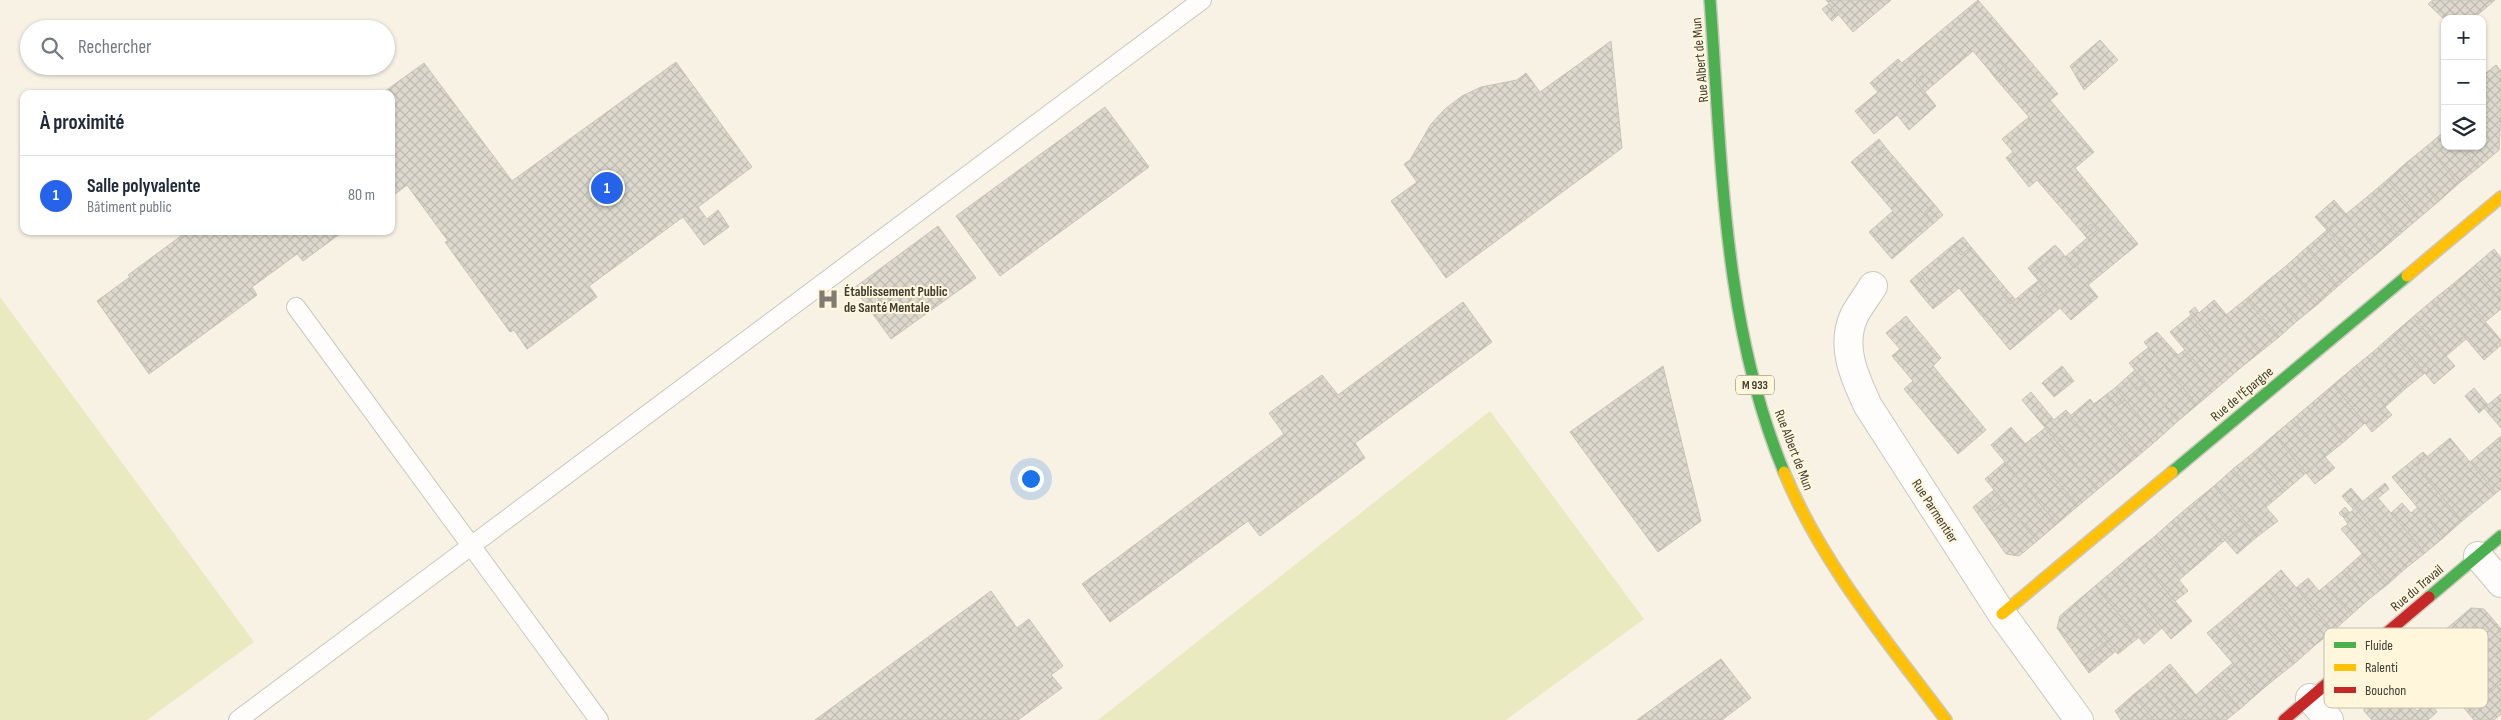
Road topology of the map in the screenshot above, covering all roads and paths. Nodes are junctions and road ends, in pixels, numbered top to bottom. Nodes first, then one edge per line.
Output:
1 (1202, 0) edge
2 (1710, 0) edge
3 (2501, 197) edge
4 (1873, 286) dead end
5 (296, 307) dead end
6 (2501, 536) edge
7 (472, 547) junction
8 (2478, 556) junction
9 (2501, 583) edge
10 (2002, 614) junction
11 (2393, 628) edge
12 (2324, 686) edge
13 (2310, 698) junction
14 (238, 720) edge
15 (598, 720) edge
16 (1946, 720) edge
17 (2079, 720) edge
18 (2284, 720) edge
19 (2329, 720) edge

1 - 7 lane
2 - 16 street, Rue Albert de Mun / M 933
3 - 10 street, Rue de l'Épargne
4 - 10 street, Rue Parmentier
5 - 7 lane
6 - 8 street, Rue du Travail
7 - 14 lane
7 - 15 lane
8 - 9 street
8 - 11 street, Rue du Travail
10 - 17 street, Rue Parmentier
12 - 13 street, Rue du Travail
13 - 18 street, Rue du Travail
13 - 19 street

